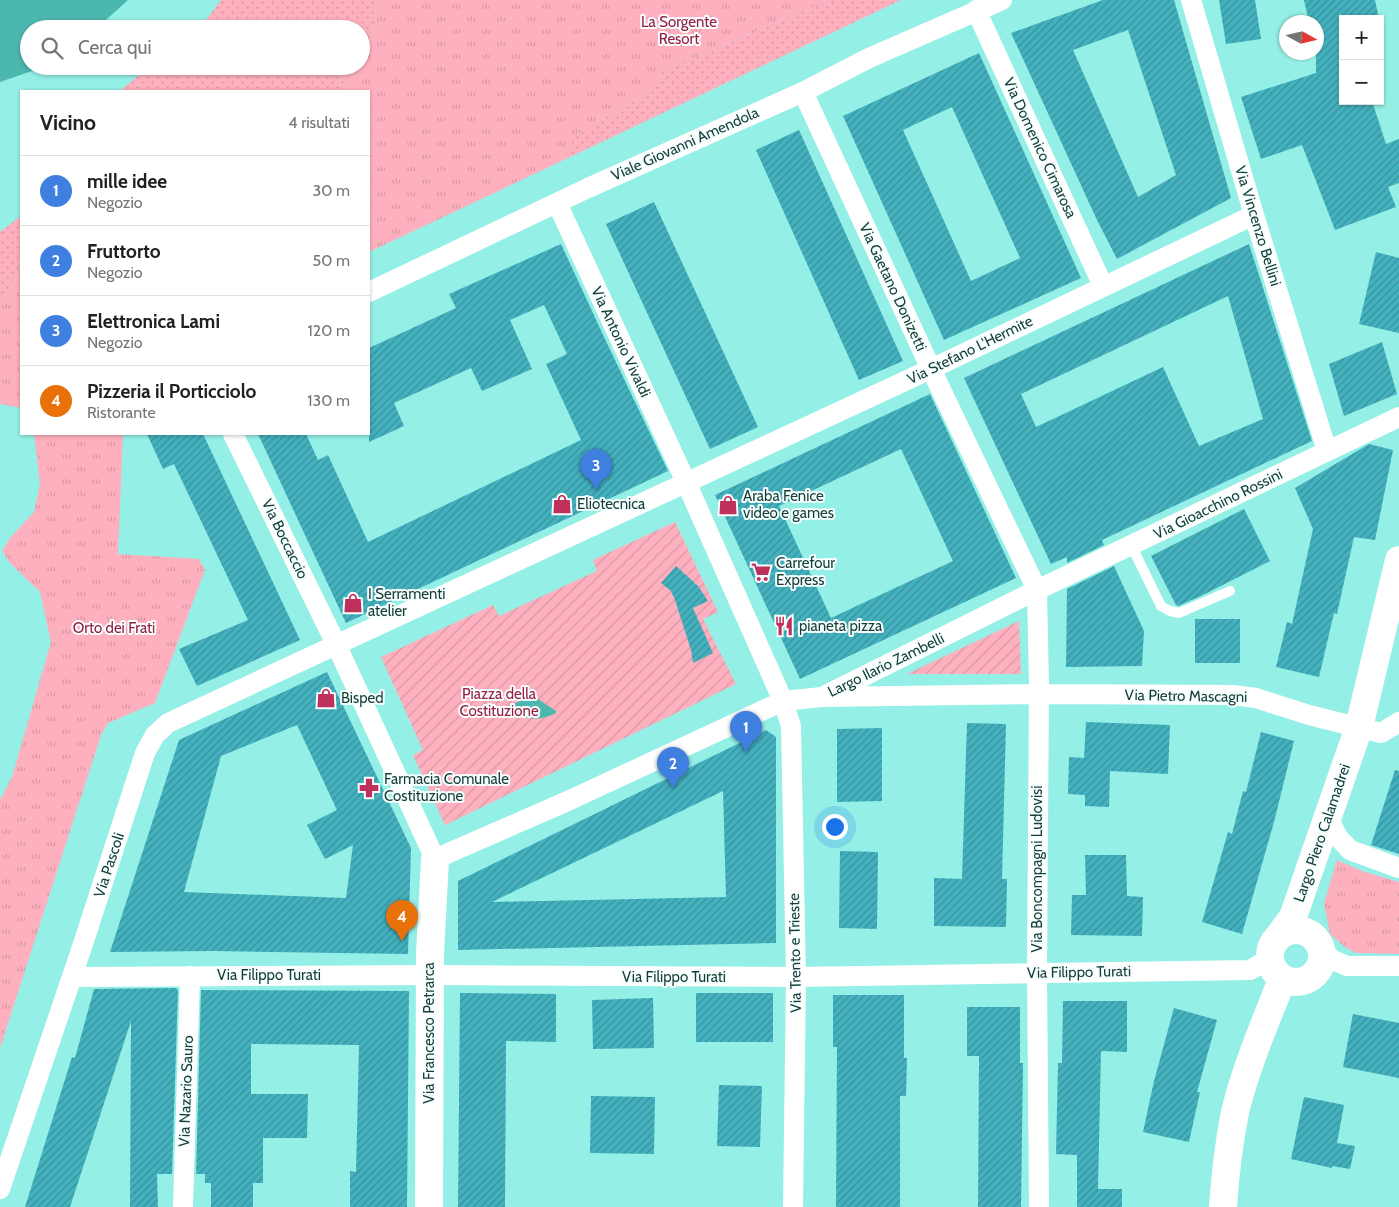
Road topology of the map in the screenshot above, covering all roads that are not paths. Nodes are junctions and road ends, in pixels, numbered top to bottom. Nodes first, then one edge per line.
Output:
1 (1002, 0) edge
2 (1191, 0) edge
3 (976, 10) junction
4 (802, 92) junction
5 (557, 203) junction
6 (1254, 215) junction
7 (1103, 286) junction
8 (370, 292) edge
9 (931, 369) junction
10 (1399, 416) edge
11 (233, 435) edge
12 (1327, 451) junction
13 (686, 482) junction
14 (1131, 546) junction
15 (1399, 560) edge
16 (1037, 590) junction
17 (1230, 591) dead end
18 (336, 644) junction
19 (1038, 694) junction
20 (822, 697) junction
21 (783, 701) junction
22 (1399, 722) edge
23 (1358, 727) junction
24 (1328, 818) junction
25 (1315, 855) junction
26 (435, 859) junction
27 (1399, 868) edge
28 (1274, 944) junction
29 (1320, 946) junction
30 (1399, 966) edge
31 (1037, 972) junction
32 (430, 975) junction
33 (190, 976) junction
34 (72, 977) junction
35 (796, 978) junction
36 (1282, 980) junction
37 (0, 1189) edge
38 (183, 1207) edge
39 (429, 1207) edge
40 (793, 1207) edge
41 (1039, 1207) edge
42 (1223, 1207) edge

1 - 3 street, Viale Giovanni Amendola
2 - 6 street, Via Vincenzo Bellini
3 - 4 street, Viale Giovanni Amendola
3 - 7 street, Via Domenico Cimarosa
4 - 5 street, Viale Giovanni Amendola
4 - 9 street, Via Gaetano Donizetti
5 - 8 street, Viale Giovanni Amendola
5 - 13 street, Via Antonio Vivaldi
6 - 7 street, Via Stefano L'Hermite
6 - 12 street, Via Vincenzo Bellini
7 - 9 street, Via Stefano L'Hermite
9 - 13 street, Via Stefano L'Hermite
9 - 16 street, Via Gaetano Donizetti
10 - 12 street, Via Gioacchino Rossini
11 - 18 street, Via Boccaccio
12 - 14 street, Via Gioacchino Rossini
13 - 18 street
13 - 21 street
14 - 16 street, Via Gioacchino Rossini
14 - 17 lane
15 - 23 street, Largo Piero Calamadrei
16 - 19 street, Via Boncompagni Ludovisi
16 - 20 street, Largo Ilario Zambelli
18 - 26 street
18 - 34 street, Via Pascoli
19 - 20 street, Largo Ilario Zambelli
19 - 23 street, Via Pietro Mascagni
19 - 31 street, Via Boncompagni Ludovisi
20 - 21 street
21 - 26 street
21 - 35 street, Via Trento e Trieste
22 - 23 street, Via Pietro Mascagni
23 - 24 street, Largo Piero Calamadrei
24 - 25 street, Largo Piero Calamadrei
24 - 27 street
25 - 28 street, Largo Piero Calamadrei
25 - 29 street
26 - 32 street, Via Francesco Petrarca
28 - 29 street
28 - 31 street, Via Filippo Turati
28 - 36 street
29 - 30 street
29 - 36 street
31 - 35 street, Via Filippo Turati
31 - 41 street, Via Boncompagni Ludovisi
32 - 33 street, Via Filippo Turati
32 - 35 street, Via Filippo Turati
32 - 39 street, Via Francesco Petrarca
33 - 34 street, Via Filippo Turati
33 - 38 street, Via Nazario Sauro
34 - 37 street, Via Pascoli
35 - 40 street, Via Trento e Trieste
36 - 42 street

